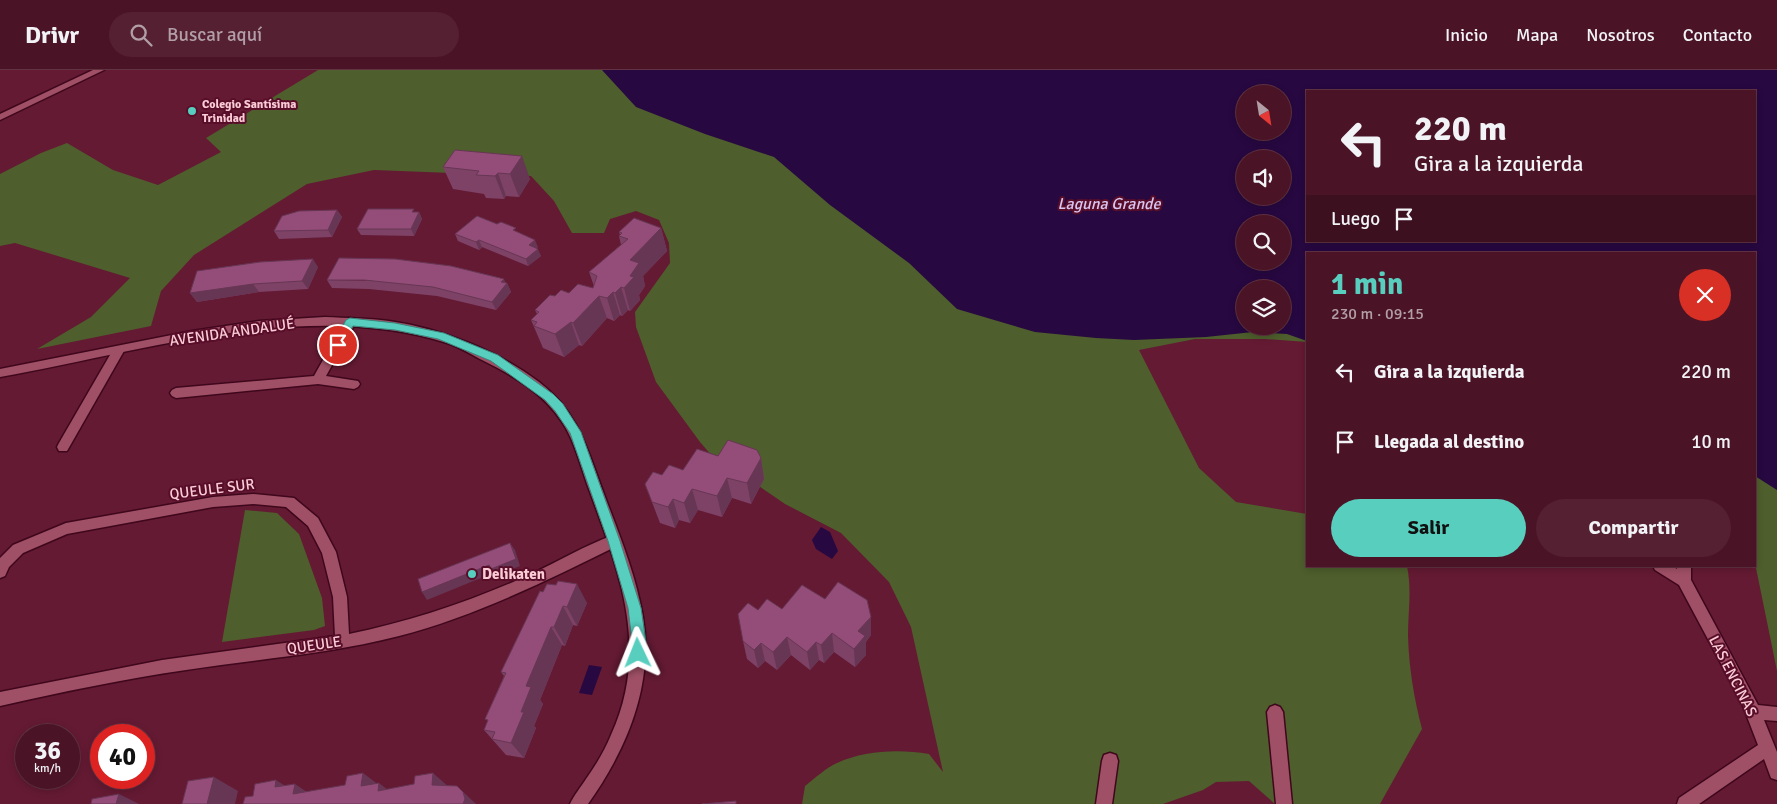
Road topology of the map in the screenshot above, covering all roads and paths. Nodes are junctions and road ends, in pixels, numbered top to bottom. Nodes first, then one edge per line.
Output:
1 (100, 70) edge
2 (0, 118) edge
3 (350, 322) junction
4 (118, 351) junction
5 (0, 373) edge
6 (318, 380) junction
7 (354, 384) dead end
8 (176, 393) dead end
9 (63, 447) dead end
10 (614, 541) junction
11 (1662, 567) edge
12 (1684, 567) edge
13 (0, 572) edge
14 (1684, 582) junction
15 (342, 641) junction
16 (0, 699) edge
17 (1275, 712) dead end
18 (1753, 712) junction
19 (1777, 714) edge
20 (1767, 748) junction
21 (1110, 761) dead end
22 (1777, 772) edge
23 (578, 804) edge
24 (1104, 804) edge
25 (1284, 804) edge
26 (1685, 804) edge

1 - 2 street
3 - 4 street, AVENIDA ANDALUÉ
3 - 6 street
3 - 10 street, AVENIDA ANDALUÉ
4 - 5 street, AVENIDA ANDALUÉ
4 - 9 street
6 - 7 street
6 - 8 street
10 - 15 street, QUEULE
10 - 23 street, AVENIDA ANDALUÉ
11 - 14 street, LAS ENCINAS
12 - 14 street, LAS ENCINAS
13 - 15 street, QUEULE SUR
14 - 18 street, LAS ENCINAS
15 - 16 street, QUEULE
17 - 25 street
18 - 19 street
18 - 20 street, LAS ENCINAS
20 - 22 street, LAS ENCINAS
20 - 26 street
21 - 24 street

